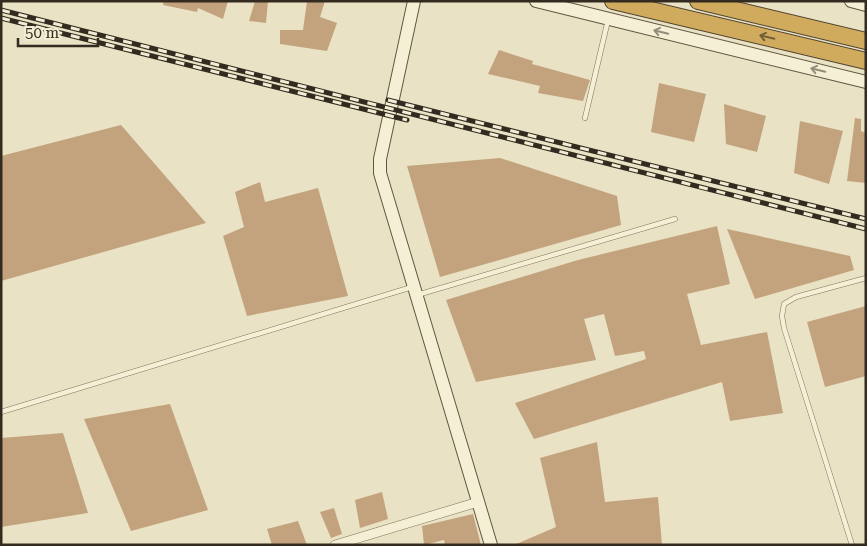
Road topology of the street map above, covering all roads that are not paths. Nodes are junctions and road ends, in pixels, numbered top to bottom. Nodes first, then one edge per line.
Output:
1 (414, 1) edge
2 (536, 1) edge
3 (613, 1) edge
4 (698, 1) edge
5 (851, 1) edge
6 (866, 4) edge
7 (608, 19) junction
8 (866, 41) edge
9 (866, 60) edge
10 (866, 82) edge
11 (585, 118) dead end
12 (675, 218) dead end
13 (866, 278) edge
14 (415, 291) junction
15 (1, 412) edge
16 (478, 502) junction
17 (336, 545) edge
18 (491, 545) edge
19 (852, 545) edge

1 - 14 street
2 - 7 street
9 -> 3 highway
4 - 8 highway
5 - 6 street
10 -> 7 street
7 - 11 lane
12 - 14 lane
13 - 19 lane
14 - 15 lane
14 - 16 street
16 - 17 street
16 - 18 street

